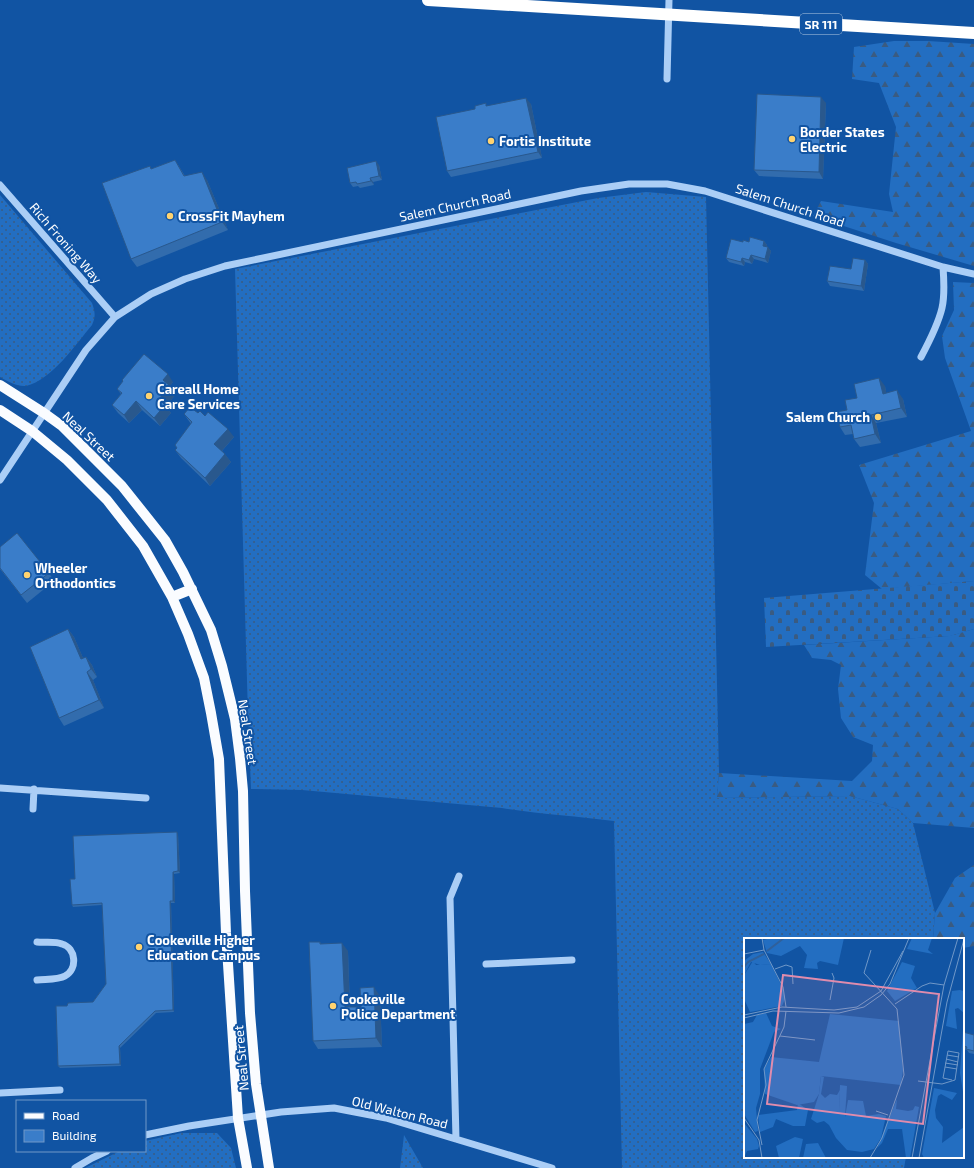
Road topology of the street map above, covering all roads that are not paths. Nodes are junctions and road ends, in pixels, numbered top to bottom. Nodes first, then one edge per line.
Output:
1 (428, 0) edge
2 (669, 0) edge
3 (668, 14) junction
4 (974, 33) edge
5 (667, 79) dead end
6 (0, 185) edge
7 (943, 267) junction
8 (974, 274) edge
9 (115, 317) junction
10 (921, 358) dead end
11 (0, 385) edge
12 (0, 410) edge
13 (44, 413) junction
14 (32, 431) junction
15 (0, 480) edge
16 (192, 589) junction
17 (172, 598) junction
18 (0, 788) edge
19 (34, 789) junction
20 (146, 798) dead end
21 (33, 809) dead end
22 (459, 876) dead end
23 (37, 942) dead end
24 (572, 960) dead end
25 (486, 964) dead end
26 (38, 980) dead end
27 (60, 1090) dead end
28 (0, 1093) edge
29 (260, 1115) junction
30 (238, 1118) junction
31 (146, 1135) edge
32 (456, 1139) junction
33 (105, 1152) edge
34 (75, 1168) edge
35 (247, 1168) edge
36 (270, 1168) edge
37 (552, 1168) edge

1 - 3 highway, SR 111
2 - 3 street
3 - 4 highway, SR 111
3 - 5 street
6 - 9 street, Rich Froning Way
7 - 8 street, Salem Church Road
7 - 9 street, Salem Church Road
7 - 10 street
9 - 13 street, Salem Church Road
11 - 13 main road, Neal Street
12 - 14 main road, Neal Street
13 - 14 street, Salem Church Road
13 - 16 main road, Neal Street
14 - 15 street, Salem Church Road
14 - 17 main road, Neal Street
16 - 17 main road
16 - 29 main road, Neal Street
17 - 30 main road, Neal Street
18 - 19 street
19 - 20 street
19 - 21 street
22 - 32 street
23 - 26 street
24 - 25 street
27 - 28 street
29 - 30 street, Old Walton Road
29 - 32 street, Old Walton Road
29 - 36 main road, Neal Street
30 - 31 street, Old Walton Road
30 - 35 main road, Neal Street
32 - 37 street, Old Walton Road
33 - 34 street

